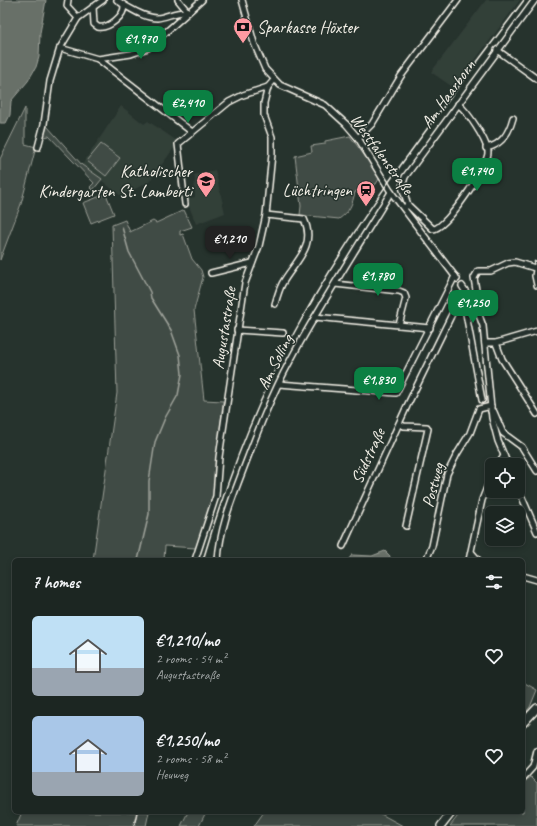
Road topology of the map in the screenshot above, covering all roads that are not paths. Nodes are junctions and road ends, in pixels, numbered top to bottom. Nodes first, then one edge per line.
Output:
1 (68, 0) edge
2 (103, 0) edge
3 (117, 0) edge
4 (178, 0) edge
5 (202, 0) edge
6 (242, 0) edge
7 (458, 0) edge
8 (534, 0) edge
9 (124, 5) junction
10 (93, 7) junction
11 (188, 12) junction
12 (78, 18) junction
13 (60, 48) junction
14 (497, 50) junction
15 (98, 58) junction
16 (537, 79) edge
17 (274, 80) junction
18 (268, 87) junction
19 (458, 104) junction
20 (513, 118) dead end
21 (192, 132) junction
22 (358, 138) junction
23 (38, 147) dead end
24 (486, 148) junction
25 (391, 192) junction
26 (185, 204) dead end
27 (406, 207) junction
28 (266, 215) junction
29 (252, 263) junction
30 (536, 266) edge
31 (211, 273) dead end
32 (335, 284) junction
33 (537, 285) edge
34 (462, 286) dead end
35 (471, 299) junction
36 (464, 303) junction
37 (275, 304) dead end
38 (315, 317) junction
39 (399, 325) junction
40 (430, 328) junction
41 (237, 330) junction
42 (537, 331) edge
43 (283, 333) dead end
44 (485, 343) junction
45 (496, 343) junction
46 (279, 384) junction
47 (482, 400) dead end
48 (491, 409) junction
49 (537, 414) edge
50 (399, 424) junction
51 (504, 456) edge
52 (537, 471) edge
53 (485, 492) edge
54 (522, 498) edge
55 (406, 526) dead end
56 (537, 532) edge
57 (343, 546) dead end
58 (471, 552) junction
59 (196, 558) edge
60 (218, 558) edge
61 (427, 558) edge
62 (470, 558) edge
63 (476, 558) edge
64 (525, 577) edge
65 (537, 580) edge
66 (537, 708) edge
67 (525, 721) edge
68 (537, 751) edge
69 (525, 777) edge
70 (450, 814) edge
71 (441, 826) edge

1 - 12 street
2 - 10 street
3 - 9 street
4 - 11 street
5 - 11 street
6 - 17 street, Westfalenstraße
7 - 22 street
8 - 14 street, Am Haarborn
9 - 10 street
9 - 11 street
10 - 12 street
11 - 15 street
12 - 13 street
13 - 15 street
13 - 23 street
14 - 16 street
14 - 19 street, Am Haarborn
15 - 21 street
17 - 18 street
17 - 22 street, Westfalenstraße
18 - 21 street
18 - 28 street, Augustastraße
19 - 24 street
19 - 27 street, Am Haarborn
20 - 24 street
21 - 26 street
22 - 25 street, Westfalenstraße
24 - 27 street
25 - 27 street, Westfalenstraße
25 - 32 street, Am Solling
27 - 40 street, Westfalenstraße
28 - 29 street, Augustastraße
28 - 37 street
29 - 31 street
29 - 41 street, Augustastraße
30 - 33 street
30 - 35 street
32 - 38 street, Am Solling
32 - 39 street
34 - 35 street
35 - 36 street, Südstraße
35 - 44 street
36 - 47 street
36 - 50 street, Südstraße
38 - 39 street
38 - 46 street, Am Solling
39 - 40 street
40 - 46 street
41 - 43 street
41 - 59 street, Augustastraße
42 - 45 street
44 - 45 street
44 - 48 street
45 - 49 street
46 - 60 street, Am Solling
48 - 51 street
48 - 52 street
48 - 61 street, Postweg
50 - 55 street
50 - 57 street, Südstraße
53 - 58 street
54 - 56 street
58 - 62 street
58 - 63 street
64 - 65 street
66 - 67 main road
68 - 69 street
70 - 71 main road

